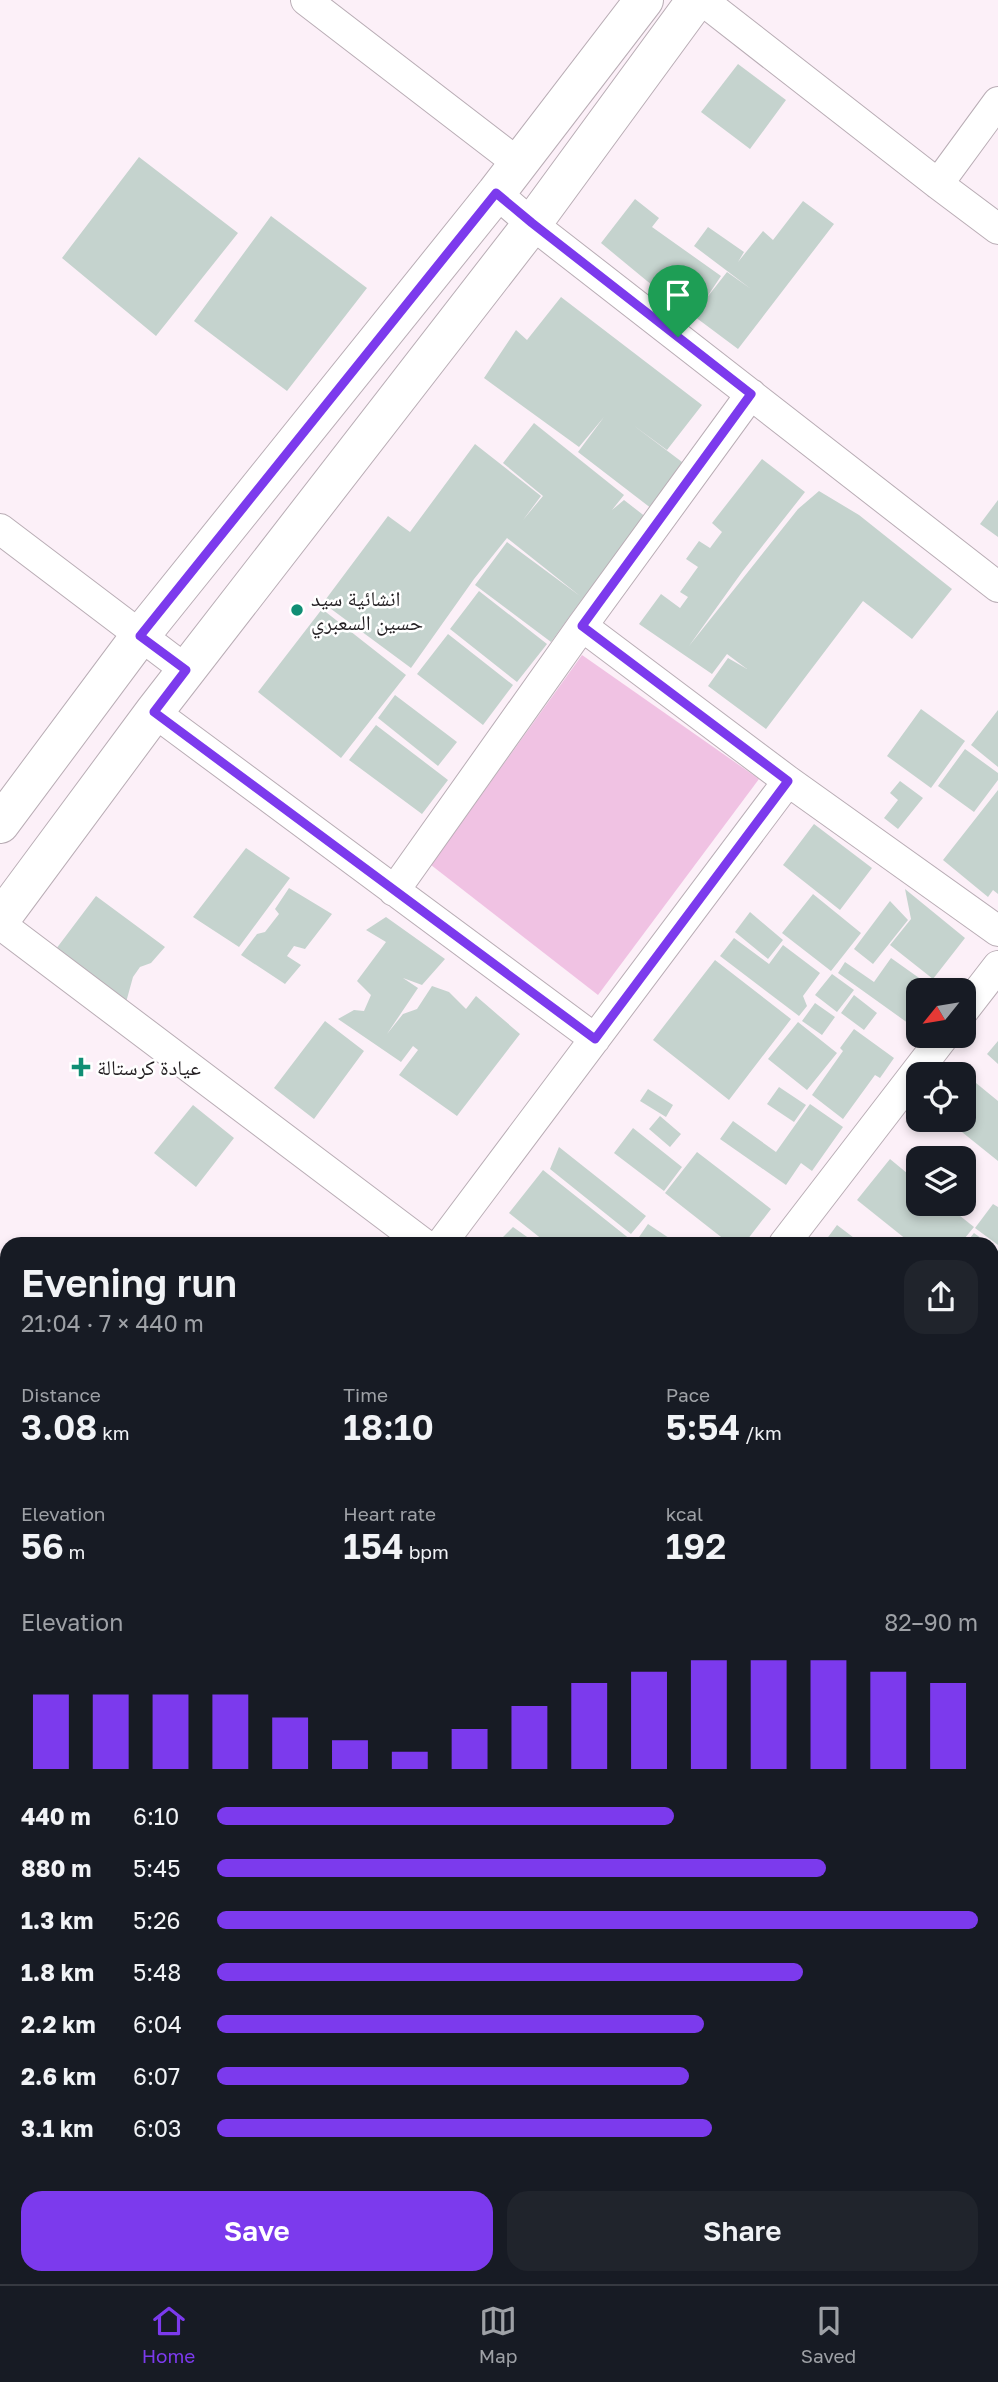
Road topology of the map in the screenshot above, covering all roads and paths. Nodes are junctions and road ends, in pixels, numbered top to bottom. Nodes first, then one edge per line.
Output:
1 (306, 0) edge
2 (645, 0) edge
3 (696, 0) edge
4 (702, 0) edge
5 (998, 102) edge
6 (507, 178) junction
7 (938, 184) junction
8 (532, 223) junction
9 (998, 229) edge
10 (751, 394) junction
11 (0, 528) edge
12 (998, 587) edge
13 (582, 626) junction
14 (140, 636) junction
15 (186, 670) junction
16 (154, 712) junction
17 (788, 781) junction
18 (0, 824) edge
19 (394, 891) junction
20 (0, 922) edge
21 (998, 931) edge
22 (998, 965) edge
23 (976, 994) edge
24 (595, 1039) junction
25 (935, 1048) edge
26 (415, 1237) edge
27 (446, 1237) edge
28 (789, 1237) edge

1 - 6 street
2 - 6 street
3 - 8 street
4 - 7 street
5 - 7 street
6 - 8 street
6 - 14 street
7 - 9 street
8 - 10 street
8 - 15 street
10 - 12 street
10 - 13 street
11 - 14 street
13 - 17 street
13 - 19 street
14 - 15 street
14 - 18 street
15 - 16 street
16 - 19 street
16 - 20 street
17 - 21 street
17 - 24 street
19 - 24 street
20 - 26 street
22 - 23 street
24 - 27 street
25 - 28 street

